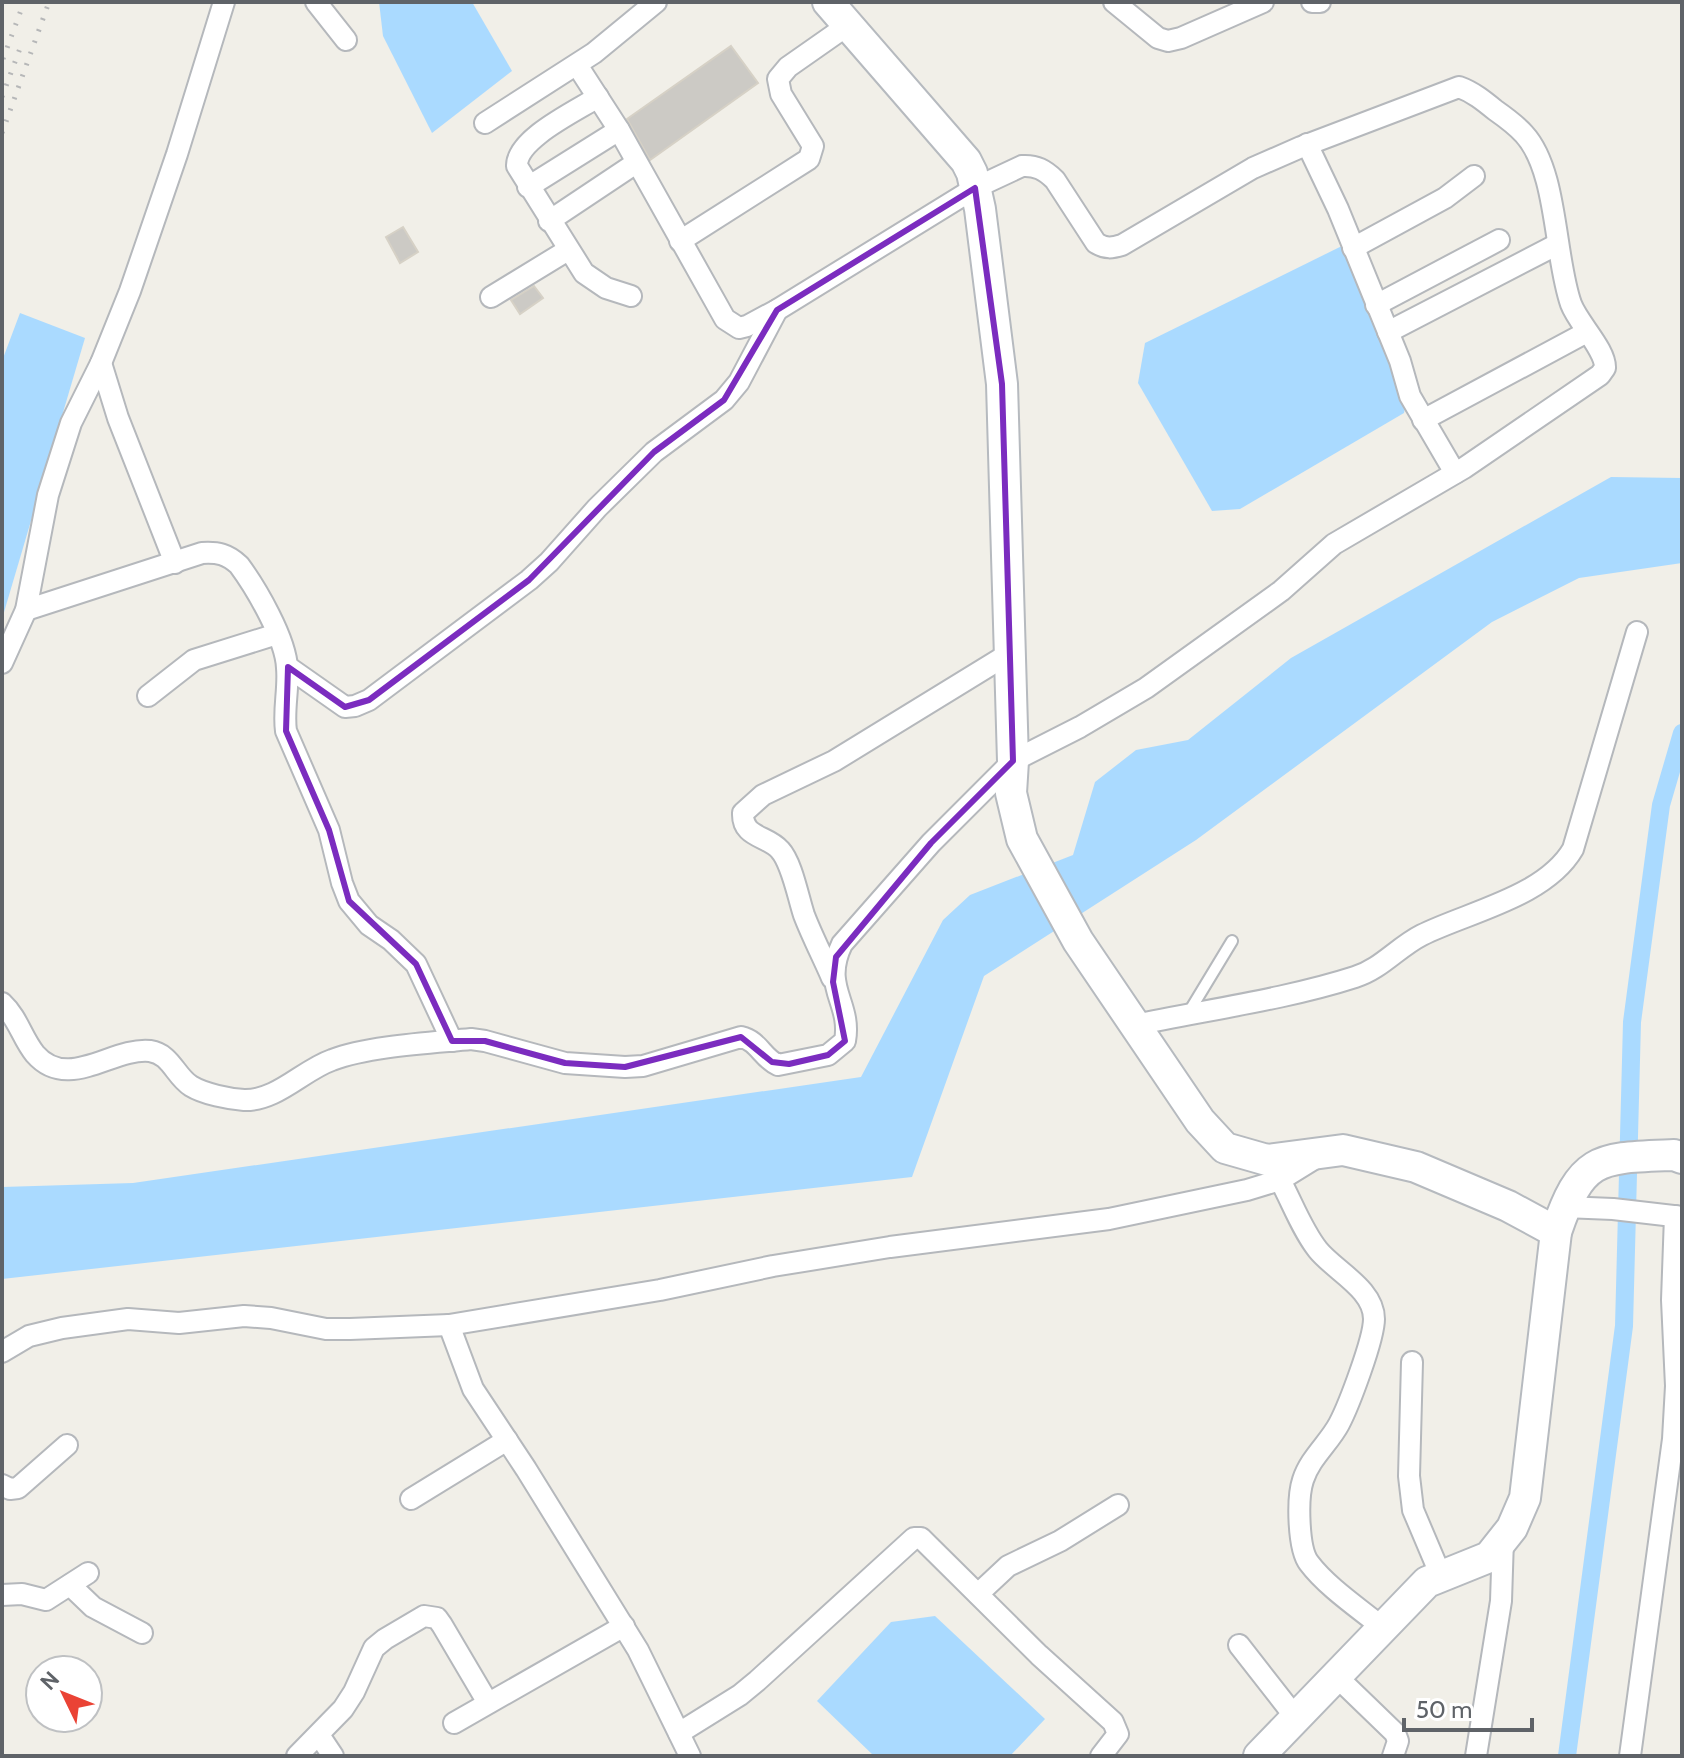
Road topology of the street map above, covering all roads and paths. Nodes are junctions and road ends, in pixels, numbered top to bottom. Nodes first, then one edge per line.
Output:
1 (224, 2) edge
2 (316, 2) edge
3 (656, 2) edge
4 (828, 2) edge
5 (1114, 2) edge
6 (1263, 2) edge
7 (1312, 2) edge
8 (1320, 2) edge
9 (848, 25) junction
10 (346, 40) dead end
11 (577, 65) junction
12 (598, 97) junction
13 (485, 123) dead end
14 (619, 130) junction
15 (1307, 144) junction
16 (636, 163) junction
17 (1474, 176) dead end
18 (528, 187) junction
19 (975, 188) junction
20 (549, 221) junction
21 (1499, 240) dead end
22 (680, 241) junction
23 (1558, 244) junction
24 (1353, 248) junction
25 (568, 250) junction
26 (631, 296) dead end
27 (491, 297) dead end
28 (1376, 305) junction
29 (777, 310) junction
30 (1388, 332) junction
31 (1587, 332) junction
32 (101, 363) junction
33 (1423, 420) junction
34 (1455, 473) junction
35 (175, 563) junction
36 (26, 610) junction
37 (1637, 632) dead end
38 (277, 634) junction
39 (1010, 653) junction
40 (2, 663) edge
41 (288, 667) junction
42 (148, 696) dead end
43 (1013, 761) junction
44 (1232, 941) dead end
45 (833, 982) junction
46 (2, 1003) edge
47 (1188, 1014) junction
48 (1135, 1025) junction
49 (452, 1041) junction
50 (1324, 1152) junction
51 (1678, 1157) edge
52 (1280, 1180) junction
53 (1678, 1217) edge
54 (1560, 1220) junction
55 (449, 1325) junction
56 (2, 1352) edge
57 (1412, 1362) dead end
58 (507, 1440) junction
59 (67, 1445) dead end
60 (2, 1485) edge
61 (411, 1499) dead end
62 (1118, 1505) dead end
63 (1503, 1539) junction
64 (88, 1573) dead end
65 (1441, 1576) junction
66 (70, 1585) junction
67 (978, 1594) junction
68 (2, 1595) edge
69 (624, 1626) junction
70 (1383, 1628) junction
71 (142, 1633) dead end
72 (1239, 1645) dead end
73 (1336, 1676) junction
74 (488, 1703) junction
75 (1296, 1718) junction
76 (454, 1723) dead end
77 (679, 1733) junction
78 (319, 1735) junction
79 (297, 1756) edge
80 (333, 1756) edge
81 (690, 1756) edge
82 (1101, 1756) edge
83 (1259, 1756) edge
84 (1393, 1756) edge
85 (1476, 1756) edge
86 (1630, 1756) edge

1 - 32 street
2 - 10 street
3 - 11 street
4 - 9 main road
5 - 6 street
7 - 8 street
9 - 19 main road
9 - 22 street
11 - 12 street
11 - 13 street
12 - 14 street
12 - 18 street
14 - 16 street
14 - 18 street
15 - 19 street
15 - 23 street
15 - 24 street
16 - 20 street
16 - 22 street
17 - 24 street
18 - 20 street
19 - 29 street
19 - 39 main road
20 - 25 street
21 - 28 street
22 - 29 street
23 - 30 street
23 - 31 street
24 - 28 street
25 - 26 street
25 - 27 street
28 - 30 street
29 - 41 street
30 - 33 street
31 - 33 street
31 - 34 street
32 - 35 street
32 - 36 street
33 - 34 street
34 - 43 street
35 - 36 street
35 - 38 street
36 - 40 street
37 - 47 street
38 - 41 street
38 - 42 street
39 - 43 main road
39 - 45 street
41 - 49 street
43 - 45 street
43 - 48 main road
44 - 47 lane
45 - 49 street
46 - 49 street
47 - 48 street
48 - 50 main road
50 - 52 street
50 - 54 main road
51 - 54 main road
52 - 55 street
52 - 70 street
53 - 54 street
53 - 86 street
54 - 63 main road
55 - 56 street
55 - 58 street
57 - 65 street
58 - 61 street
58 - 69 street
59 - 60 street
62 - 67 street
63 - 65 main road
63 - 85 street
64 - 66 street
65 - 70 main road
66 - 68 street
66 - 71 street
67 - 77 street
67 - 82 street
69 - 74 street
69 - 77 street
70 - 73 main road
72 - 75 street
73 - 75 main road
73 - 84 street
74 - 76 street
74 - 78 street
75 - 83 main road
77 - 81 street
78 - 79 street
78 - 80 street

